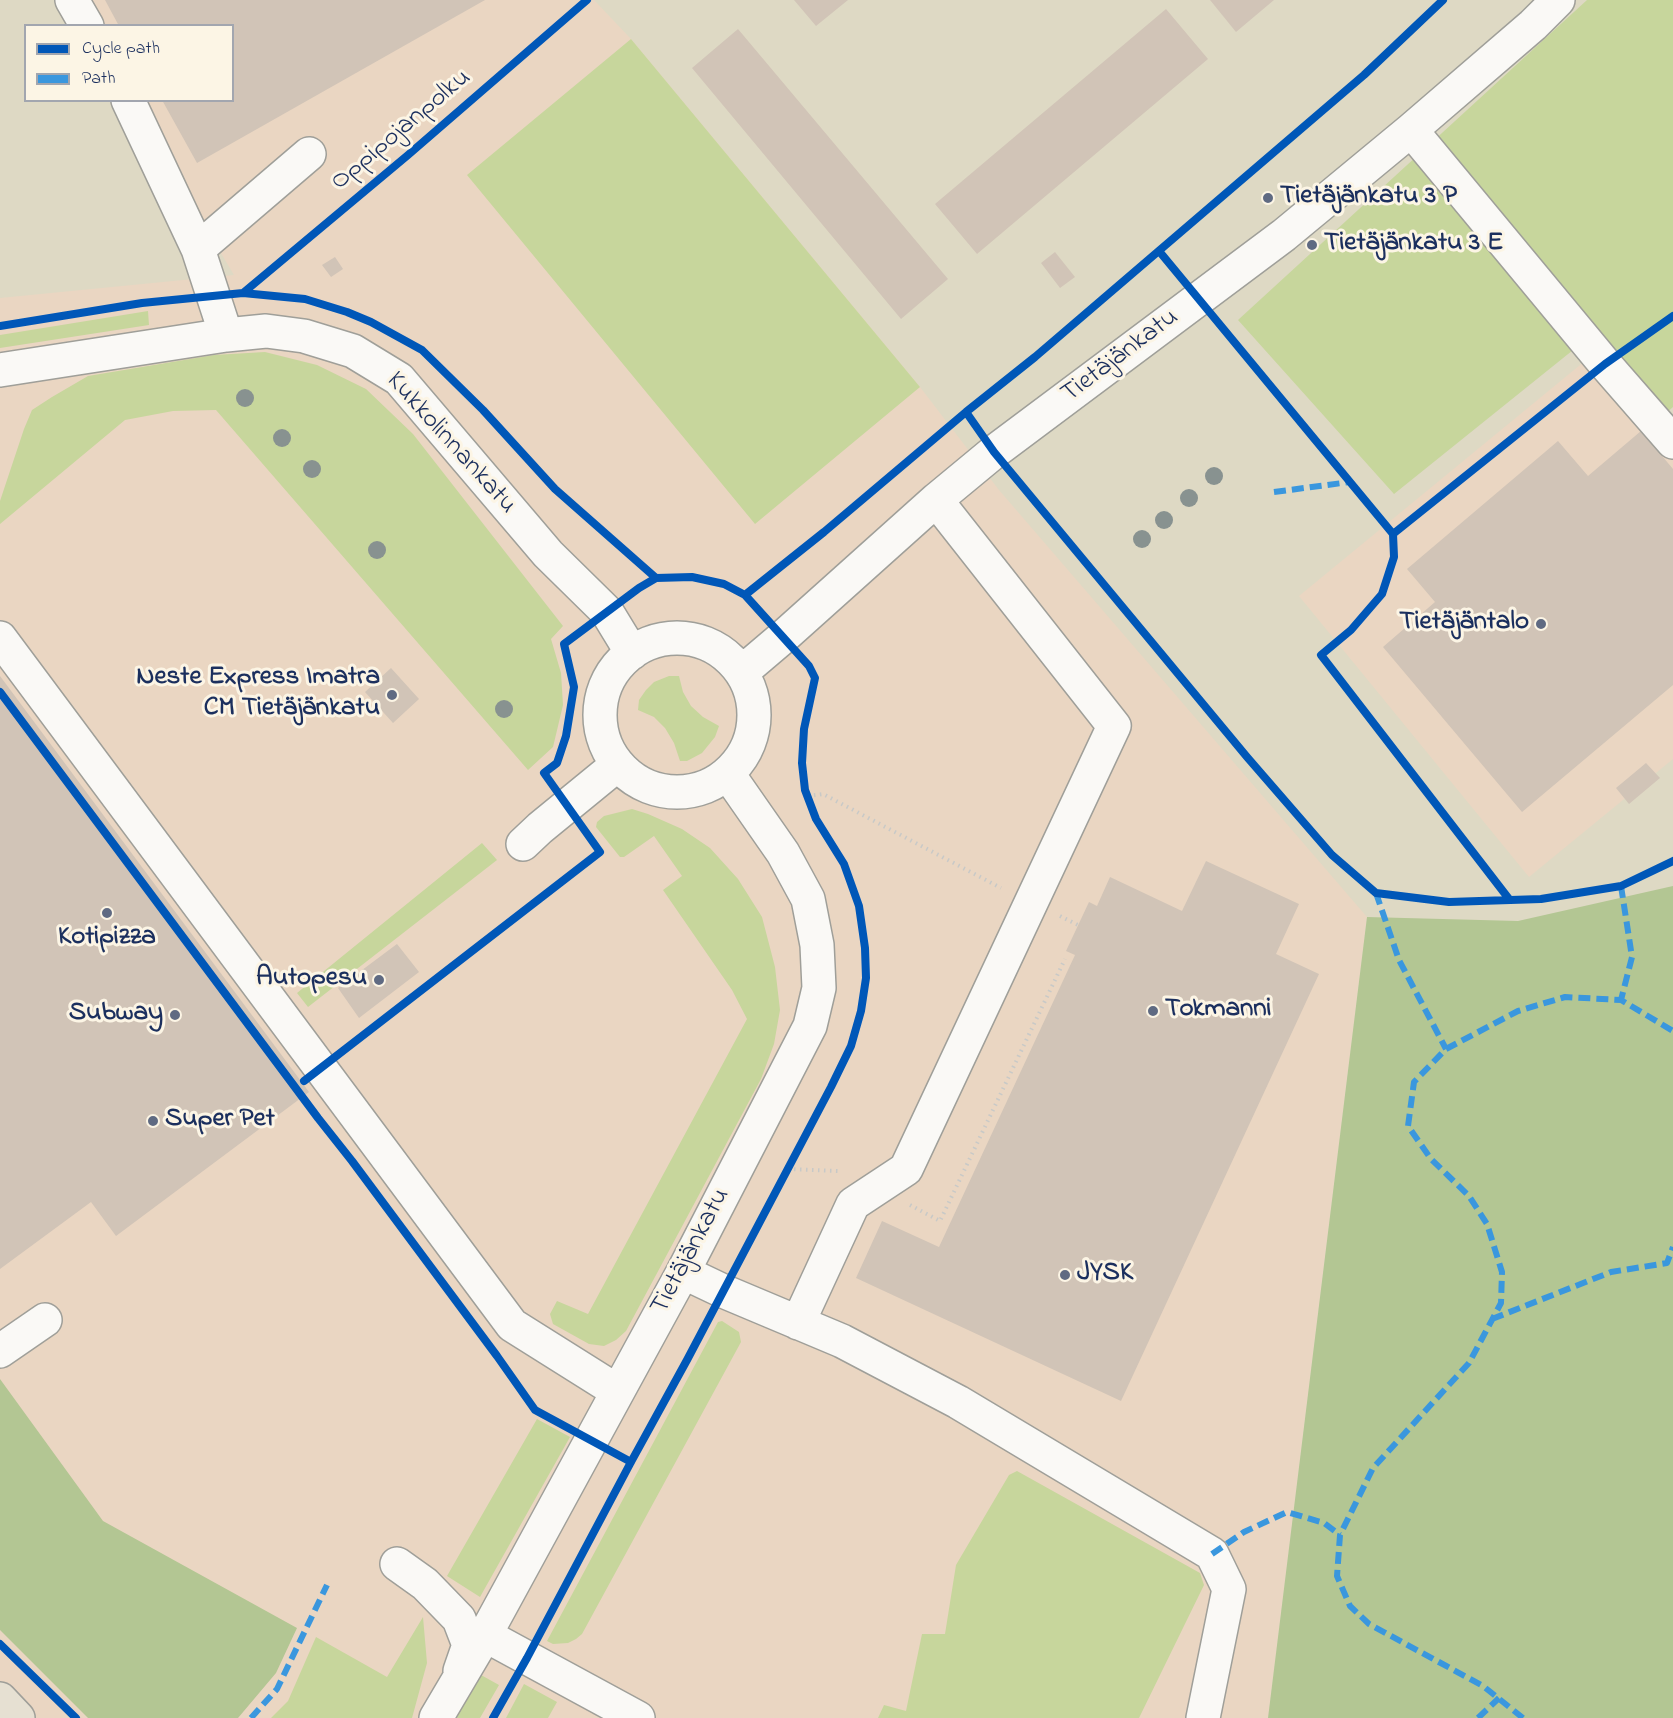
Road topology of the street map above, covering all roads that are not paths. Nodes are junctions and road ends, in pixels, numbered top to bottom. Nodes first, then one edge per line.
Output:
1 (72, 0) edge
2 (1558, 0) edge
3 (86, 24) edge
4 (130, 102) edge
5 (1411, 130) junction
6 (309, 154) dead end
7 (198, 249) junction
8 (225, 334) junction
9 (0, 370) edge
10 (1673, 442) edge
11 (936, 500) junction
12 (0, 638) edge
13 (632, 653) junction
14 (741, 672) junction
15 (617, 765) junction
16 (728, 774) junction
17 (523, 844) dead end
18 (683, 1272) junction
19 (45, 1320) dead end
20 (798, 1323) junction
21 (0, 1351) edge
22 (617, 1392) junction
23 (396, 1564) dead end
24 (485, 1635) junction
25 (455, 1688) junction
26 (0, 1699) edge
27 (18, 1718) edge
28 (436, 1718) edge
29 (638, 1718) edge
30 (1203, 1718) edge

1 - 3 street
2 - 5 street, Tietäjänkatu
4 - 7 street
5 - 10 street
5 - 11 street, Tietäjänkatu
6 - 7 street
7 - 8 street
8 - 9 street, Kukkolinnankatu
8 - 13 street, Kukkolinnankatu
11 - 14 street, Tietäjänkatu
11 - 20 street
12 - 22 street
13 - 14 street
13 - 15 street
14 - 16 street
15 - 16 street
15 - 17 street
16 - 18 street, Tietäjänkatu
18 - 20 street
18 - 22 street, Tietäjänkatu
19 - 21 street
20 - 30 street
22 - 24 street, Tietäjänkatu
23 - 25 street
24 - 25 street, Tietäjänkatu
24 - 29 street
25 - 28 street, Tietäjänkatu
26 - 27 main road

